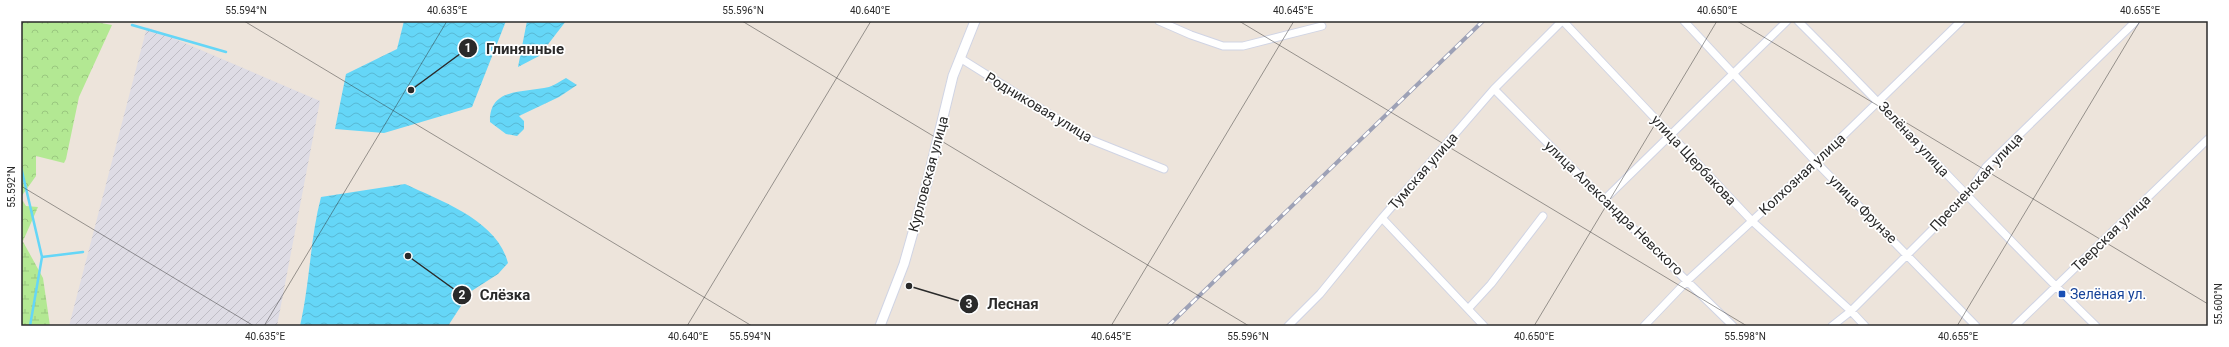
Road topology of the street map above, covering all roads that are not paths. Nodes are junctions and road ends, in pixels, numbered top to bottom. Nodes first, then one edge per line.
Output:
1 (975, 21) edge
2 (1159, 21) edge
3 (1562, 21) edge
4 (1684, 21) edge
5 (1787, 21) edge
6 (1798, 21) edge
7 (1961, 21) edge
8 (2136, 21) edge
9 (1322, 26) dead end
10 (960, 58) junction
11 (1732, 73) junction
12 (1494, 89) junction
13 (1879, 101) junction
14 (1670, 135) junction
15 (2208, 139) edge
16 (1816, 162) junction
17 (1164, 170) dead end
18 (1967, 196) junction
19 (1604, 200) junction
20 (1542, 216) dead end
21 (1382, 218) junction
22 (1752, 221) junction
23 (1908, 254) junction
24 (1688, 280) junction
25 (2056, 287) junction
26 (1468, 309) junction
27 (1851, 311) junction
28 (880, 326) edge
29 (1288, 326) edge
30 (1484, 326) edge
31 (1644, 326) edge
32 (1733, 326) edge
33 (1832, 326) edge
34 (1865, 326) edge
35 (1976, 326) edge
36 (2015, 326) edge
37 (2096, 326) edge

1 - 10 main road, Курловская улица
2 - 9 street
3 - 12 street, Тумская улица
3 - 14 street, улица Щербакова
4 - 11 street, улица Фрунзе
5 - 11 street
6 - 13 street, Зелёная улица
7 - 13 street, Колхозная улица
8 - 18 street, Пресненская улица
10 - 17 street, Родниковая улица
10 - 28 main road, Курловская улица
11 - 14 street
11 - 16 street, улица Фрунзе
12 - 19 street, улица Александра Невского
12 - 21 street, Тумская улица
13 - 16 street, Колхозная улица
13 - 18 street, Зелёная улица
14 - 19 street
14 - 22 street, улица Щербакова
15 - 25 street, Тверская улица
16 - 22 street, Колхозная улица
16 - 23 street, улица Фрунзе
18 - 23 street, Пресненская улица
18 - 25 street, Зелёная улица
19 - 24 street, улица Александра Невского
20 - 26 street
21 - 26 street
21 - 29 street, Тумская улица
22 - 24 street, Колхозная улица
22 - 27 street, улица Щербакова
23 - 27 street, Пресненская улица
23 - 35 street, улица Фрунзе
24 - 31 street, Колхозная улица
24 - 32 street, улица Александра Невского
25 - 36 street, Тверская улица
25 - 37 street, Зелёная улица
26 - 30 street
27 - 33 street, Пресненская улица
27 - 34 street, улица Щербакова

